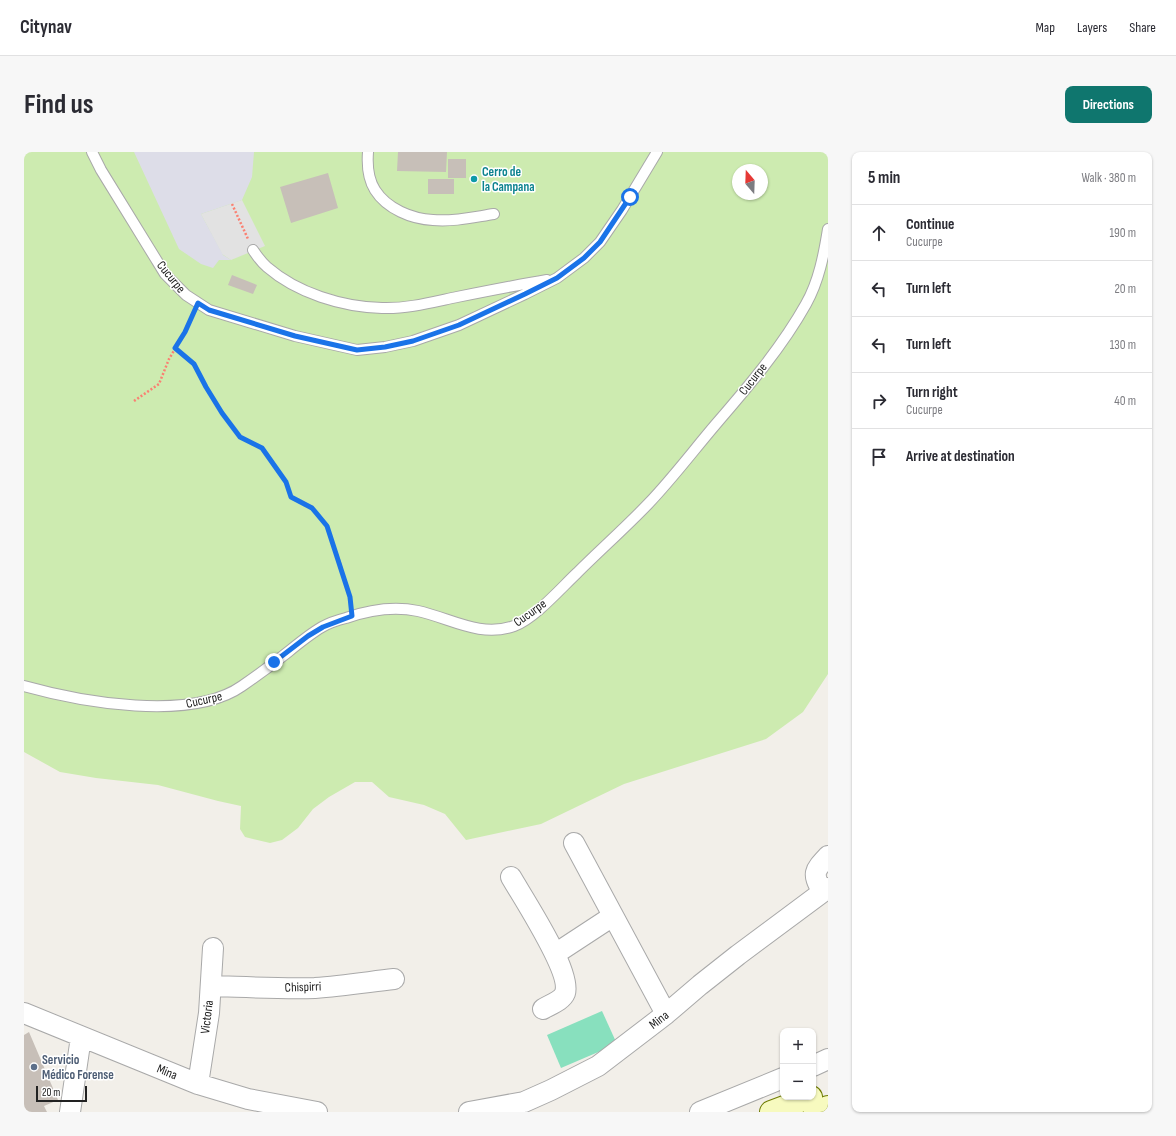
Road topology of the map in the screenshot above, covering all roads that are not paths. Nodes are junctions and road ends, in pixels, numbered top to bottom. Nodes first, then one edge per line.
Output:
1 (92, 152) edge
2 (368, 152) edge
3 (657, 152) edge
4 (494, 214) dead end
5 (828, 229) edge
6 (253, 250) road end
7 (557, 278) junction
8 (24, 686) edge
9 (574, 843) dead end
10 (828, 856) edge
11 (511, 877) dead end
12 (825, 890) edge
13 (613, 916) junction
14 (212, 948) dead end
15 (555, 954) junction
16 (394, 979) dead end
17 (211, 986) junction
18 (543, 1009) dead end
19 (24, 1013) edge
20 (666, 1014) junction
21 (81, 1037) junction
22 (828, 1060) edge
23 (816, 1065) edge
24 (780, 1079) edge
25 (198, 1084) junction
26 (828, 1091) edge
27 (816, 1096) edge
28 (804, 1100) edge
29 (247, 1105) edge
30 (526, 1107) edge
31 (828, 1107) edge
32 (70, 1112) edge
33 (317, 1112) edge
34 (469, 1112) edge
35 (700, 1112) edge
36 (771, 1112) edge
37 (815, 1112) edge

1 - 7 lane, Cucurpe
2 - 4 lane
3 - 7 lane, Cucurpe
5 - 8 lane, Cucurpe
6 - 7 lane
9 - 13 street
10 - 12 street
11 - 15 street
12 - 20 street, Mina
13 - 15 street
13 - 20 street
14 - 17 street, Victoria
15 - 18 street
16 - 17 street, Chispirri
17 - 25 street, Victoria
19 - 21 street, Mina
20 - 30 street, Mina
21 - 25 street, Mina
21 - 32 street
22 - 23 street
24 - 35 street
25 - 29 street, Mina
26 - 27 main road
28 - 36 main road
29 - 33 street, Mina
30 - 34 street, Mina
31 - 37 main road

